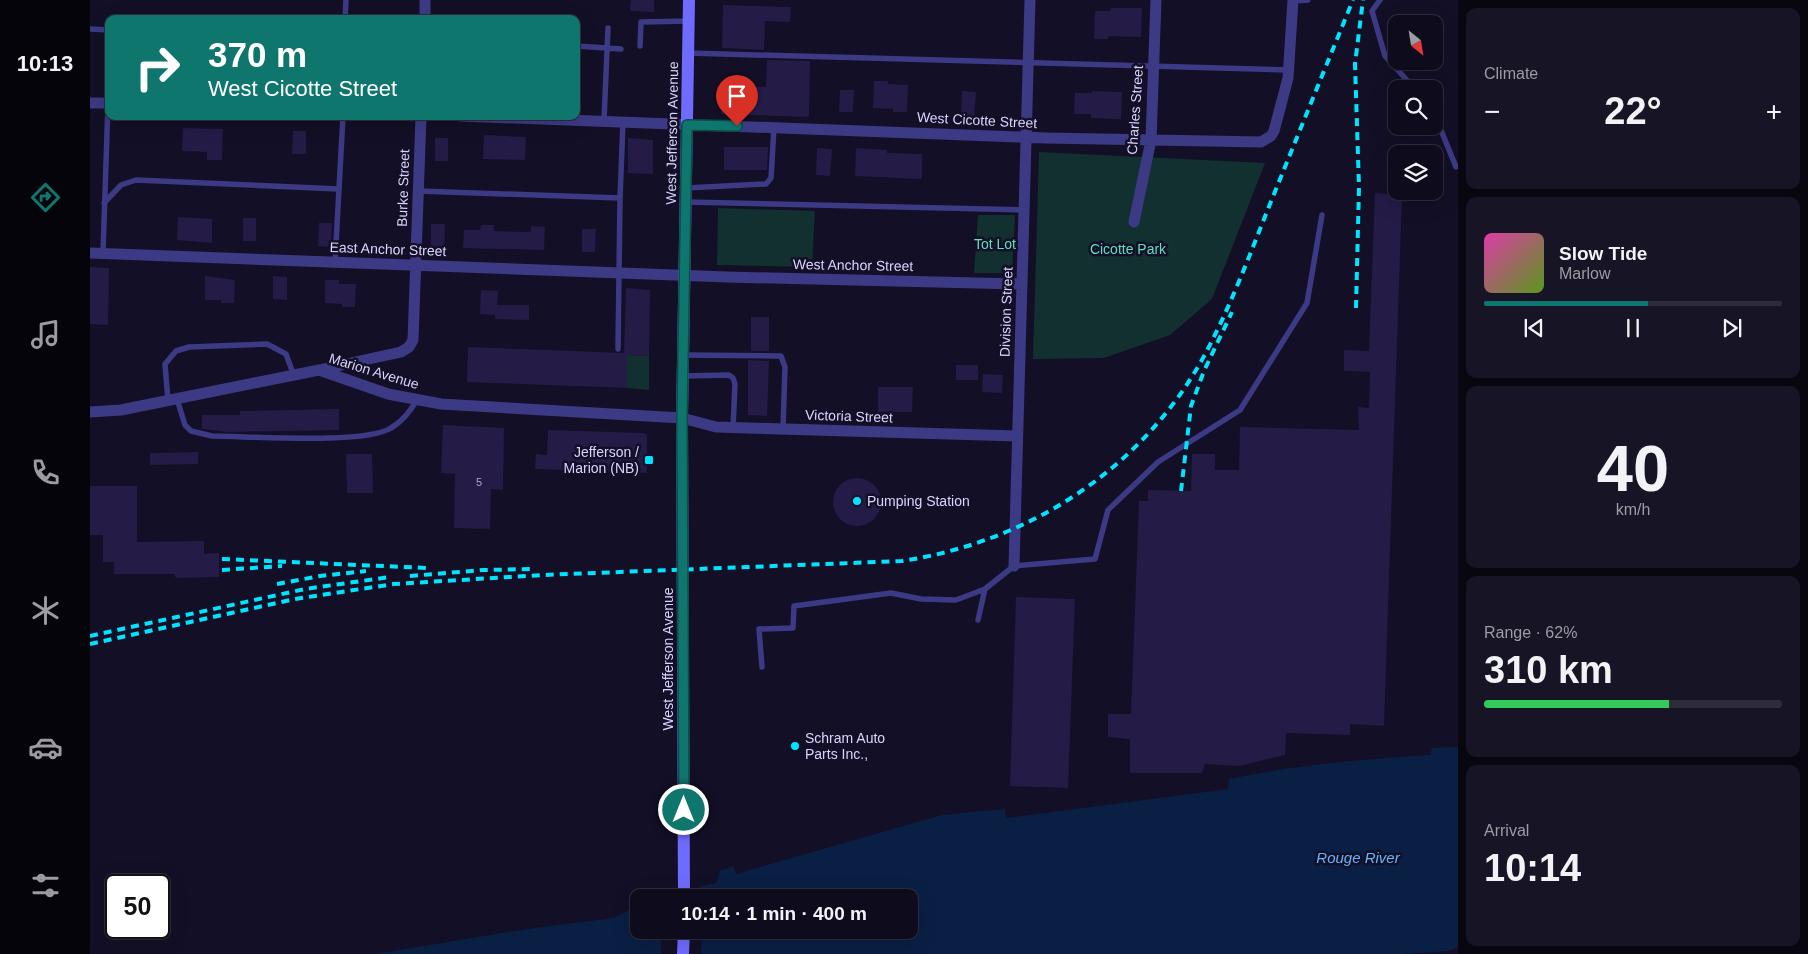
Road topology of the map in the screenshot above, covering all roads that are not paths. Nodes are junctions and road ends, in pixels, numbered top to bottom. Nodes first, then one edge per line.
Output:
1 (346, 0) edge
2 (425, 0) edge
3 (690, 0) edge
4 (1030, 0) edge
5 (1156, 0) edge
6 (1293, 0) edge
7 (1308, 0) edge
8 (1380, 0) edge
9 (345, 15) edge
10 (424, 15) edge
11 (689, 21) junction
12 (608, 28) dead end
13 (90, 29) edge
14 (105, 30) edge
15 (580, 46) edge
16 (640, 46) dead end
17 (606, 48) junction
18 (620, 49) dead end
19 (688, 52) junction
20 (1028, 62) junction
21 (1154, 66) junction
22 (1289, 70) junction
23 (1407, 80) edge
24 (90, 103) edge
25 (105, 103) edge
26 (107, 120) edge
27 (343, 120) edge
28 (421, 120) edge
29 (575, 120) edge
30 (604, 121) junction
31 (623, 122) junction
32 (687, 125) junction
33 (774, 128) junction
34 (1443, 135) edge
35 (1026, 136) junction
36 (1151, 140) junction
37 (1458, 166) edge
38 (339, 188) junction
39 (686, 188) junction
40 (418, 191) junction
41 (620, 198) junction
42 (104, 202) junction
43 (686, 202) junction
44 (1025, 210) junction
45 (1322, 215) dead end
46 (1134, 222) dead end
47 (90, 253) edge
48 (103, 253) junction
49 (335, 262) junction
50 (416, 264) junction
51 (619, 272) junction
52 (684, 275) junction
53 (1022, 284) junction
54 (618, 349) dead end
55 (683, 355) junction
56 (319, 370) junction
57 (294, 376) junction
58 (683, 376) junction
59 (172, 400) junction
60 (417, 400) junction
61 (90, 412) edge
62 (682, 418) junction
63 (733, 428) junction
64 (783, 429) junction
65 (1017, 436) junction
66 (1014, 566) junction
67 (985, 589) junction
68 (978, 620) dead end
69 (762, 667) dead end
70 (684, 889) edge
71 (684, 939) edge
72 (683, 954) edge

1 - 9 lane
2 - 10 street
3 - 11 main road, West Jefferson Avenue
4 - 20 street, Division Street
5 - 21 street, Charles Street
6 - 7 lane
6 - 22 street
8 - 23 lane
11 - 16 lane
11 - 19 main road, West Jefferson Avenue
12 - 17 lane
13 - 14 lane
15 - 17 lane
17 - 18 lane
17 - 30 lane
19 - 20 lane
19 - 32 main road, West Jefferson Avenue
20 - 21 lane
20 - 35 street, Division Street
21 - 22 lane
21 - 36 street, Charles Street
22 - 36 street, West Cicotte Street
24 - 25 street
26 - 42 lane
27 - 38 lane
28 - 40 street, Burke Street
29 - 30 street, West Cicotte Street
30 - 31 street, West Cicotte Street
31 - 32 street, West Cicotte Street
31 - 41 lane
32 - 33 street, West Cicotte Street
32 - 39 main road, West Jefferson Avenue
33 - 35 street, West Cicotte Street
33 - 39 lane
34 - 37 lane
35 - 36 street, West Cicotte Street
35 - 44 street, Division Street
36 - 46 street, Charles Street
38 - 42 lane
38 - 49 lane
39 - 43 main road, West Jefferson Avenue
40 - 41 lane
40 - 50 street, Burke Street
41 - 51 lane
42 - 48 lane
43 - 44 lane
43 - 52 main road, West Jefferson Avenue
44 - 53 street, Division Street
45 - 66 lane
47 - 48 street, East Anchor Street
48 - 49 street, East Anchor Street
49 - 50 street, East Anchor Street
50 - 51 street, East Anchor Street
50 - 56 street, Burke Street
51 - 52 street, East Anchor Street
51 - 54 lane
52 - 53 street, West Anchor Street
52 - 55 main road, West Jefferson Avenue
53 - 65 street, Division Street
55 - 58 main road, West Jefferson Avenue
55 - 64 lane
56 - 57 street, Marion Avenue
56 - 60 street, Marion Avenue
57 - 59 street, Marion Avenue
57 - 59 lane
58 - 62 main road, West Jefferson Avenue
58 - 63 lane
59 - 60 lane
59 - 61 street, Marion Avenue
60 - 62 street, Marion Avenue
62 - 63 street, Victoria Street
62 - 70 main road, West Jefferson Avenue
63 - 64 street, Victoria Street
64 - 65 street, Victoria Street
65 - 66 street, Division Street
66 - 67 lane
67 - 68 lane
67 - 69 lane
71 - 72 main road

